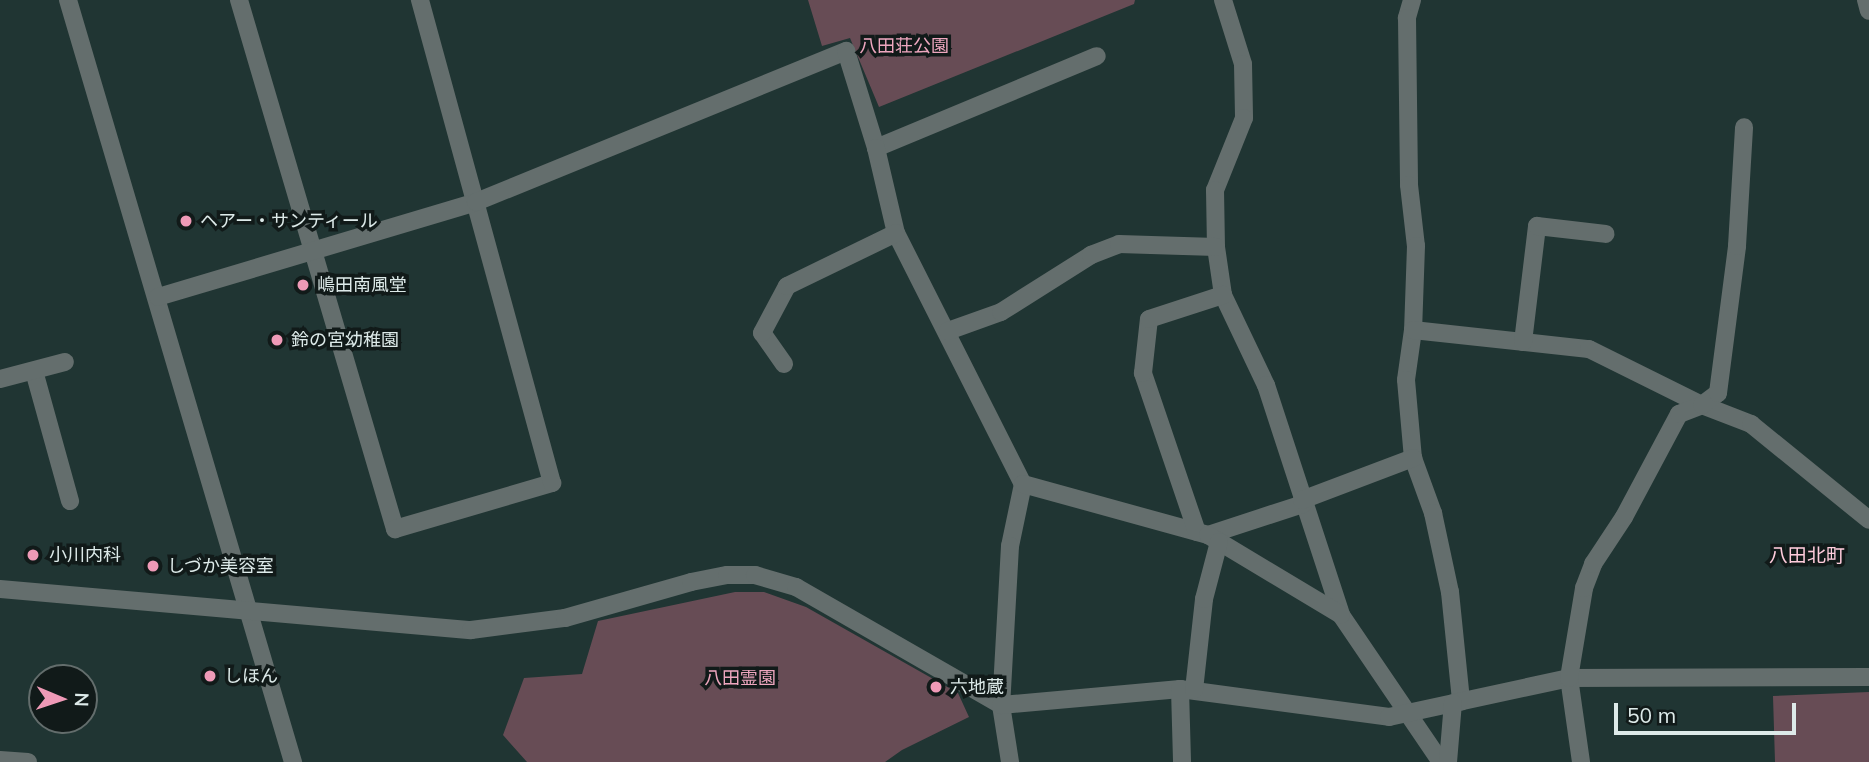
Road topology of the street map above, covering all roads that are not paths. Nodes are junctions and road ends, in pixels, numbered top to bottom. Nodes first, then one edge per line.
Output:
1 (68, 0) edge
2 (239, 0) edge
3 (420, 0) edge
4 (1223, 0) edge
5 (1412, 0) edge
6 (1866, 0) edge
7 (1869, 10) edge
8 (1097, 56) dead end
9 (1744, 127) dead end
10 (876, 148) junction
11 (476, 202) junction
12 (896, 233) junction
13 (1606, 234) dead end
14 (1216, 247) junction
15 (313, 252) junction
16 (1223, 295) junction
17 (158, 296) junction
18 (1413, 330) junction
19 (947, 331) junction
20 (1523, 342) junction
21 (65, 362) dead end
22 (784, 364) dead end
23 (34, 370) junction
24 (0, 379) edge
25 (1702, 405) junction
26 (1413, 458) junction
27 (1023, 484) junction
28 (70, 501) dead end
29 (1303, 502) junction
30 (1869, 520) edge
31 (1208, 536) junction
32 (0, 589) edge
33 (250, 612) junction
34 (1341, 615) junction
35 (1869, 677) edge
36 (1569, 678) junction
37 (1187, 689) junction
38 (1457, 702) junction
39 (1001, 705) junction
40 (1406, 712) junction
41 (0, 760) edge
42 (28, 762) edge
43 (293, 762) edge
44 (1010, 762) edge
45 (1182, 762) edge
46 (1441, 762) edge
47 (1448, 762) edge
48 (1581, 762) edge

1 - 17 street
2 - 15 street
3 - 11 street
4 - 14 street
5 - 18 street
6 - 7 street
8 - 10 street
9 - 25 street
10 - 11 street
10 - 12 street
11 - 15 street
11 - 15 street
12 - 19 street
12 - 22 street
13 - 20 street
14 - 16 street
14 - 19 street
15 - 17 street
16 - 29 street
16 - 31 street
17 - 33 street
18 - 20 street
18 - 26 street
19 - 27 street
20 - 25 street
21 - 23 street
23 - 24 street
23 - 28 street
25 - 30 street
25 - 36 street
26 - 29 street
26 - 38 street
27 - 31 street
27 - 39 street
29 - 31 street
29 - 34 street
31 - 34 street
31 - 37 street
32 - 33 street
33 - 39 street
33 - 43 street
34 - 40 street
35 - 36 street
36 - 38 street
36 - 48 street
37 - 39 street
37 - 40 street
37 - 45 street
38 - 40 street
38 - 47 street
39 - 44 street
40 - 46 street
41 - 42 street

